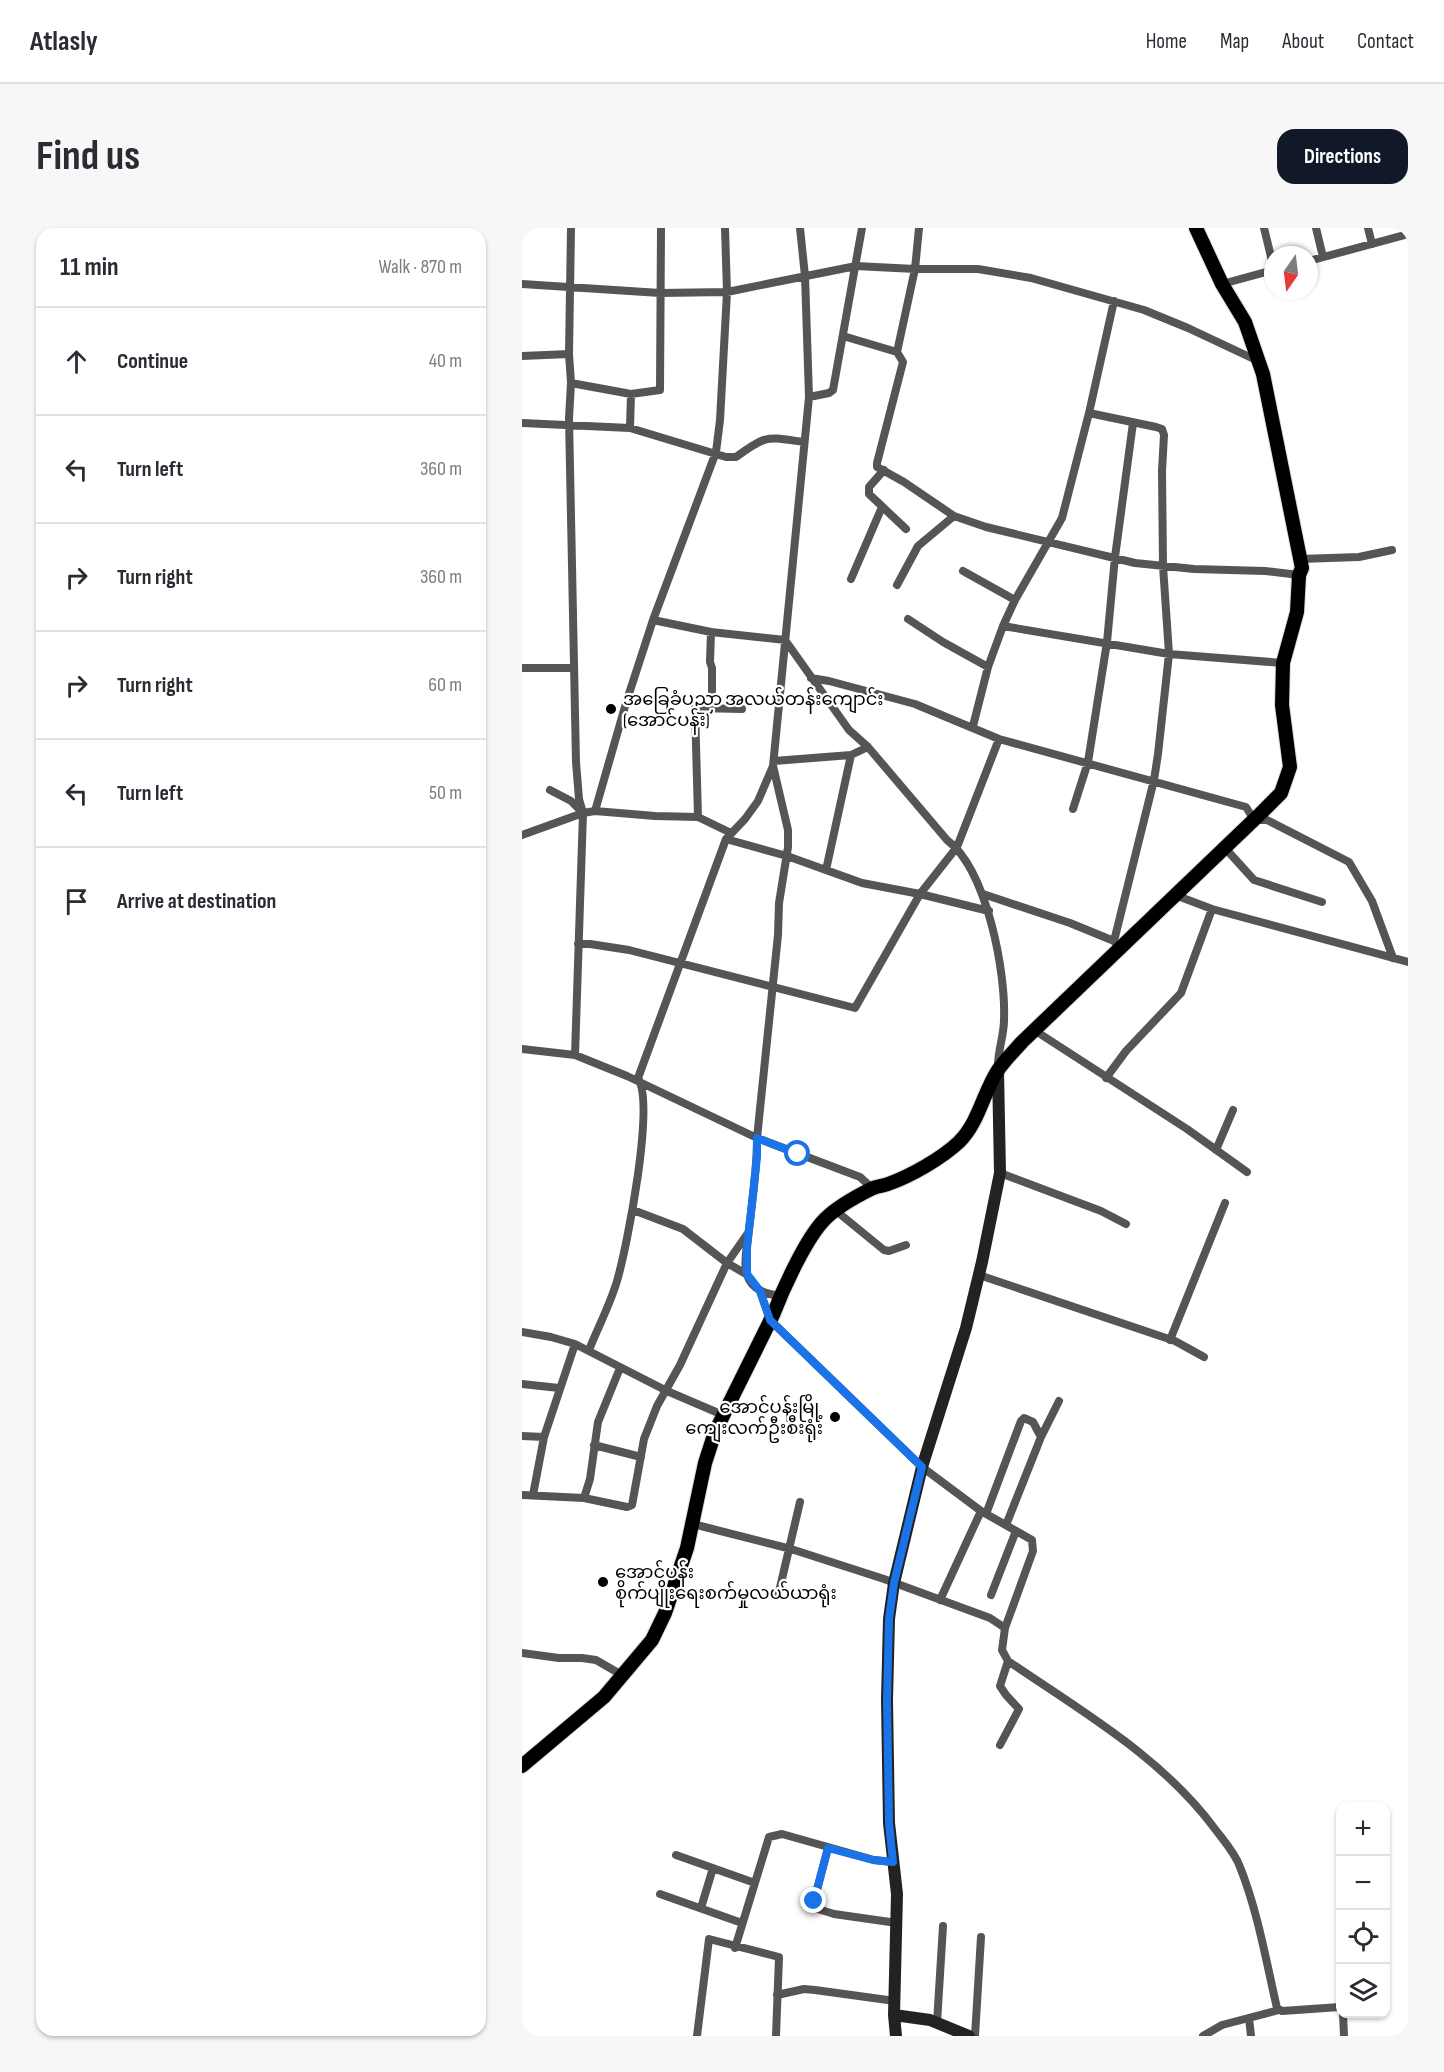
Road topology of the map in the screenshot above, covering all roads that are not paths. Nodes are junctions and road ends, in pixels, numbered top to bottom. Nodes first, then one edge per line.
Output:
1 (571, 228) edge
2 (661, 228) edge
3 (725, 228) edge
4 (800, 228) edge
5 (862, 228) edge
6 (919, 228) edge
7 (1196, 228) edge
8 (1264, 228) edge
9 (1316, 228) edge
10 (1368, 228) edge
11 (1408, 234) edge
12 (1372, 244) junction
13 (1268, 246) edge
14 (1323, 257) junction
15 (1318, 258) edge
16 (856, 266) junction
17 (915, 269) junction
18 (1264, 272) edge
19 (804, 276) junction
20 (522, 284) edge
21 (1222, 284) junction
22 (572, 288) junction
23 (727, 292) junction
24 (660, 293) junction
25 (1114, 301) junction
26 (843, 336) junction
27 (897, 352) junction
28 (569, 354) junction
29 (522, 356) edge
30 (1263, 374) junction
31 (571, 383) junction
32 (631, 394) junction
33 (809, 397) junction
34 (1089, 413) junction
35 (522, 423) edge
36 (1133, 423) junction
37 (570, 424) junction
38 (630, 428) junction
39 (804, 442) junction
40 (716, 452) junction
41 (884, 470) junction
42 (882, 507) junction
43 (954, 516) junction
44 (906, 529) dead end
45 (1048, 542) junction
46 (1392, 550) dead end
47 (1115, 557) junction
48 (1300, 559) junction
49 (1163, 566) junction
50 (963, 571) dead end
51 (1299, 575) junction
52 (850, 579) dead end
53 (897, 585) dead end
54 (1015, 600) junction
55 (908, 619) dead end
56 (653, 620) junction
57 (1003, 626) junction
58 (711, 632) junction
59 (785, 640) junction
60 (1107, 642) junction
61 (1169, 654) junction
62 (1283, 663) junction
63 (988, 667) junction
64 (522, 668) edge
65 (574, 668) junction
66 (811, 678) junction
67 (712, 696) dead end
68 (742, 709) dead end
69 (973, 726) junction
70 (999, 739) junction
71 (868, 747) junction
72 (851, 755) junction
73 (1089, 762) junction
74 (774, 764) junction
75 (1154, 780) junction
76 (550, 790) dead end
77 (1073, 810) dead end
78 (595, 811) junction
79 (583, 813) junction
80 (698, 817) junction
81 (1254, 820) junction
82 (522, 835) edge
83 (728, 836) junction
84 (957, 847) junction
85 (1225, 848) junction
86 (787, 856) junction
87 (826, 870) junction
88 (920, 894) junction
89 (983, 894) junction
90 (1175, 895) junction
91 (1322, 902) dead end
92 (1212, 909) junction
93 (989, 911) junction
94 (578, 944) junction
95 (1116, 945) junction
96 (1393, 958) junction
97 (1408, 962) edge
98 (681, 963) junction
99 (772, 987) junction
100 (1034, 1030) junction
101 (522, 1049) edge
102 (575, 1055) junction
103 (998, 1070) junction
104 (1106, 1078) junction
105 (641, 1083) junction
106 (1233, 1110) dead end
107 (757, 1138) junction
108 (1216, 1150) junction
109 (1247, 1172) dead end
110 (1000, 1173) junction
111 (872, 1188) junction
112 (1225, 1203) dead end
113 (633, 1210) junction
114 (835, 1210) junction
115 (1126, 1224) dead end
116 (749, 1232) junction
117 (906, 1245) dead end
118 (727, 1263) junction
119 (747, 1274) junction
120 (979, 1275) junction
121 (760, 1291) junction
122 (780, 1296) junction
123 (770, 1320) junction
124 (522, 1332) edge
125 (1170, 1340) junction
126 (575, 1344) junction
127 (589, 1350) junction
128 (1204, 1357) dead end
129 (620, 1368) junction
130 (522, 1384) edge
131 (559, 1388) junction
132 (667, 1391) junction
133 (1059, 1401) dead end
134 (723, 1415) junction
135 (522, 1436) edge
136 (544, 1437) junction
137 (1041, 1437) junction
138 (594, 1444) junction
139 (641, 1456) junction
140 (922, 1467) junction
141 (522, 1495) edge
142 (533, 1495) junction
143 (584, 1498) junction
144 (800, 1502) dead end
145 (983, 1512) junction
146 (693, 1524) junction
147 (1006, 1525) junction
148 (1016, 1531) junction
149 (790, 1549) junction
150 (894, 1583) junction
151 (991, 1595) dead end
152 (778, 1596) dead end
153 (940, 1600) junction
154 (1005, 1628) junction
155 (522, 1653) edge
156 (1008, 1660) junction
157 (622, 1675) junction
158 (1000, 1745) dead end
159 (522, 1766) edge
160 (828, 1848) junction
161 (676, 1855) dead end
162 (893, 1862) junction
163 (713, 1868) junction
164 (755, 1883) junction
165 (660, 1894) dead end
166 (701, 1908) junction
167 (742, 1923) junction
168 (897, 1923) junction
169 (943, 1926) dead end
170 (981, 1937) dead end
171 (735, 1947) junction
172 (777, 1995) junction
173 (895, 2001) junction
174 (1336, 2007) edge
175 (1279, 2010) junction
176 (894, 2015) junction
177 (1249, 2018) junction
178 (1343, 2018) edge
179 (937, 2023) junction
180 (697, 2036) edge
181 (776, 2036) edge
182 (896, 2036) edge
183 (969, 2036) edge
184 (975, 2036) edge
185 (1203, 2036) edge
186 (1251, 2036) edge
187 (1344, 2036) edge

1 - 22 street
2 - 24 street
3 - 23 street
4 - 19 street
5 - 16 street
6 - 17 street
7 - 21 main road
8 - 13 street
9 - 14 street
10 - 12 street
11 - 12 street
12 - 14 street
14 - 15 street
16 - 17 street
16 - 19 street
16 - 26 street
17 - 25 street
17 - 27 street
18 - 21 street
19 - 23 street
19 - 33 street
20 - 22 street
21 - 30 main road
22 - 24 street
22 - 28 street
23 - 24 street
23 - 40 street
24 - 32 street
25 - 30 street
25 - 34 street
26 - 27 street
26 - 33 street
27 - 41 street
28 - 29 street
28 - 31 street
30 - 48 main road
31 - 32 street
31 - 37 street
32 - 38 street
33 - 39 street
34 - 36 street
34 - 45 street
35 - 37 street
36 - 47 street
36 - 49 street
37 - 38 street
37 - 65 street
38 - 40 street
39 - 40 street
39 - 59 street
40 - 56 street
41 - 42 street
41 - 43 street
42 - 44 street
42 - 52 street
43 - 45 street
43 - 53 street
45 - 47 street
45 - 54 street
46 - 48 street
47 - 49 street
47 - 60 street
48 - 51 main road
49 - 51 street
49 - 61 street
50 - 54 street
51 - 62 main road
54 - 57 street
55 - 63 street
56 - 58 street
56 - 78 street
57 - 60 street
57 - 63 street
58 - 59 street
58 - 67 street
59 - 66 street
59 - 74 street
60 - 61 street
60 - 73 street
61 - 62 street
61 - 75 street
62 - 81 main road
63 - 69 street
64 - 65 street
65 - 79 street
66 - 69 street
66 - 71 street
68 - 80 street
69 - 70 street
70 - 73 street
70 - 84 street
71 - 72 street
71 - 84 street
72 - 74 street
72 - 87 street
73 - 75 street
73 - 77 street
74 - 83 street
74 - 86 street
75 - 81 street
75 - 95 street
76 - 79 street
78 - 79 street
78 - 80 street
79 - 82 street
79 - 94 street
80 - 83 street
81 - 85 main road
81 - 96 street
83 - 86 street
83 - 98 street
84 - 88 street
84 - 89 street
85 - 90 main road
85 - 91 street
86 - 87 street
86 - 99 street
87 - 88 street
88 - 93 street
88 - 99 street
89 - 93 street
89 - 95 street
90 - 92 street
90 - 95 main road
92 - 96 street
92 - 104 street
93 - 103 street
94 - 98 street
94 - 102 street
95 - 100 main road
96 - 97 street
98 - 99 street
98 - 105 street
99 - 107 street
100 - 103 main road
100 - 104 street
101 - 102 street
102 - 105 street
103 - 110 street
103 - 111 main road
104 - 108 street
105 - 107 street
105 - 113 street
106 - 108 street
107 - 111 street
107 - 116 street
108 - 109 street
110 - 115 street
110 - 120 street
111 - 114 main road
112 - 125 street
113 - 118 street
113 - 127 street
114 - 117 street
114 - 122 main road
116 - 118 street
116 - 119 street
118 - 119 street
118 - 132 street
119 - 121 street
120 - 125 street
120 - 140 street
121 - 122 street
121 - 123 street
122 - 123 main road
123 - 134 main road
123 - 140 street
124 - 126 street
125 - 128 street
126 - 127 street
126 - 131 street
127 - 129 street
129 - 132 street
129 - 138 street
130 - 131 street
131 - 136 street
132 - 134 street
132 - 139 street
133 - 137 street
134 - 146 main road
135 - 136 street
136 - 142 street
137 - 145 street
137 - 147 street
138 - 139 street
138 - 143 street
139 - 143 street
140 - 145 street
140 - 150 street
141 - 142 street
142 - 143 street
144 - 149 street
145 - 147 street
145 - 153 street
146 - 149 street
146 - 157 main road
147 - 148 street
148 - 151 street
148 - 154 street
149 - 150 street
149 - 152 street
150 - 153 street
150 - 162 street
153 - 154 street
154 - 156 street
155 - 157 street
156 - 158 street
156 - 175 street
157 - 159 main road
160 - 162 street
160 - 164 street
160 - 168 street
161 - 163 street
162 - 168 street
163 - 164 street
163 - 166 street
164 - 167 street
165 - 166 street
166 - 167 street
167 - 171 street
168 - 173 street
169 - 179 street
170 - 184 street
171 - 172 street
171 - 180 street
172 - 173 street
172 - 181 street
173 - 176 street
174 - 175 street
175 - 177 street
176 - 179 street
176 - 182 street
177 - 185 street
177 - 186 street
178 - 187 street
179 - 183 street

